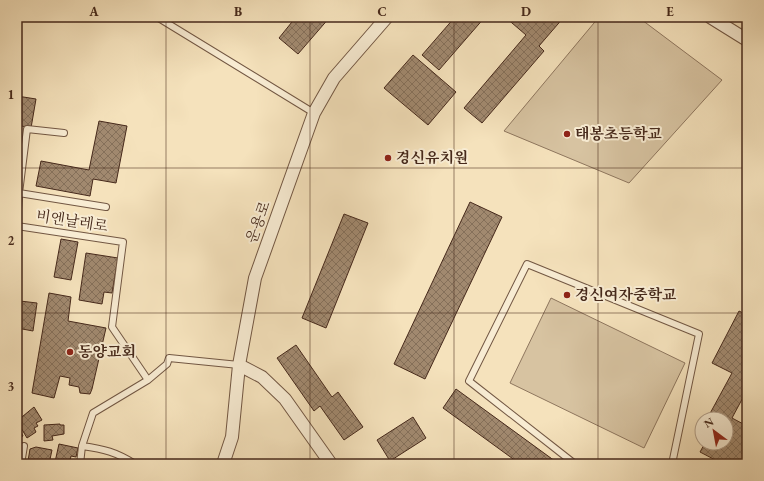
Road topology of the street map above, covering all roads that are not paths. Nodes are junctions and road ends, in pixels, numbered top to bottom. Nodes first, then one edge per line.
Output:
1 (157, 17) edge
2 (387, 17) edge
3 (710, 17) edge
4 (747, 40) edge
5 (314, 113) junction
6 (64, 133) dead end
7 (19, 179) edge
8 (19, 193) junction
9 (106, 207) dead end
10 (17, 226) edge
11 (239, 365) junction
12 (148, 380) junction
13 (24, 446) dead end
14 (82, 446) junction
15 (21, 464) edge
16 (80, 464) edge
17 (135, 464) edge
18 (223, 464) edge
19 (331, 464) edge
20 (575, 464) edge
21 (672, 464) edge

1 - 5 lane
2 - 5 street, 운용로
3 - 4 street
5 - 11 street, 운용로
6 - 7 lane
7 - 8 lane
8 - 9 lane
8 - 10 lane
10 - 12 lane, 비엔날레로
11 - 12 lane
11 - 18 street, 운용로
11 - 19 street
12 - 14 lane
13 - 15 lane
14 - 16 lane
14 - 17 lane
20 - 21 lane

